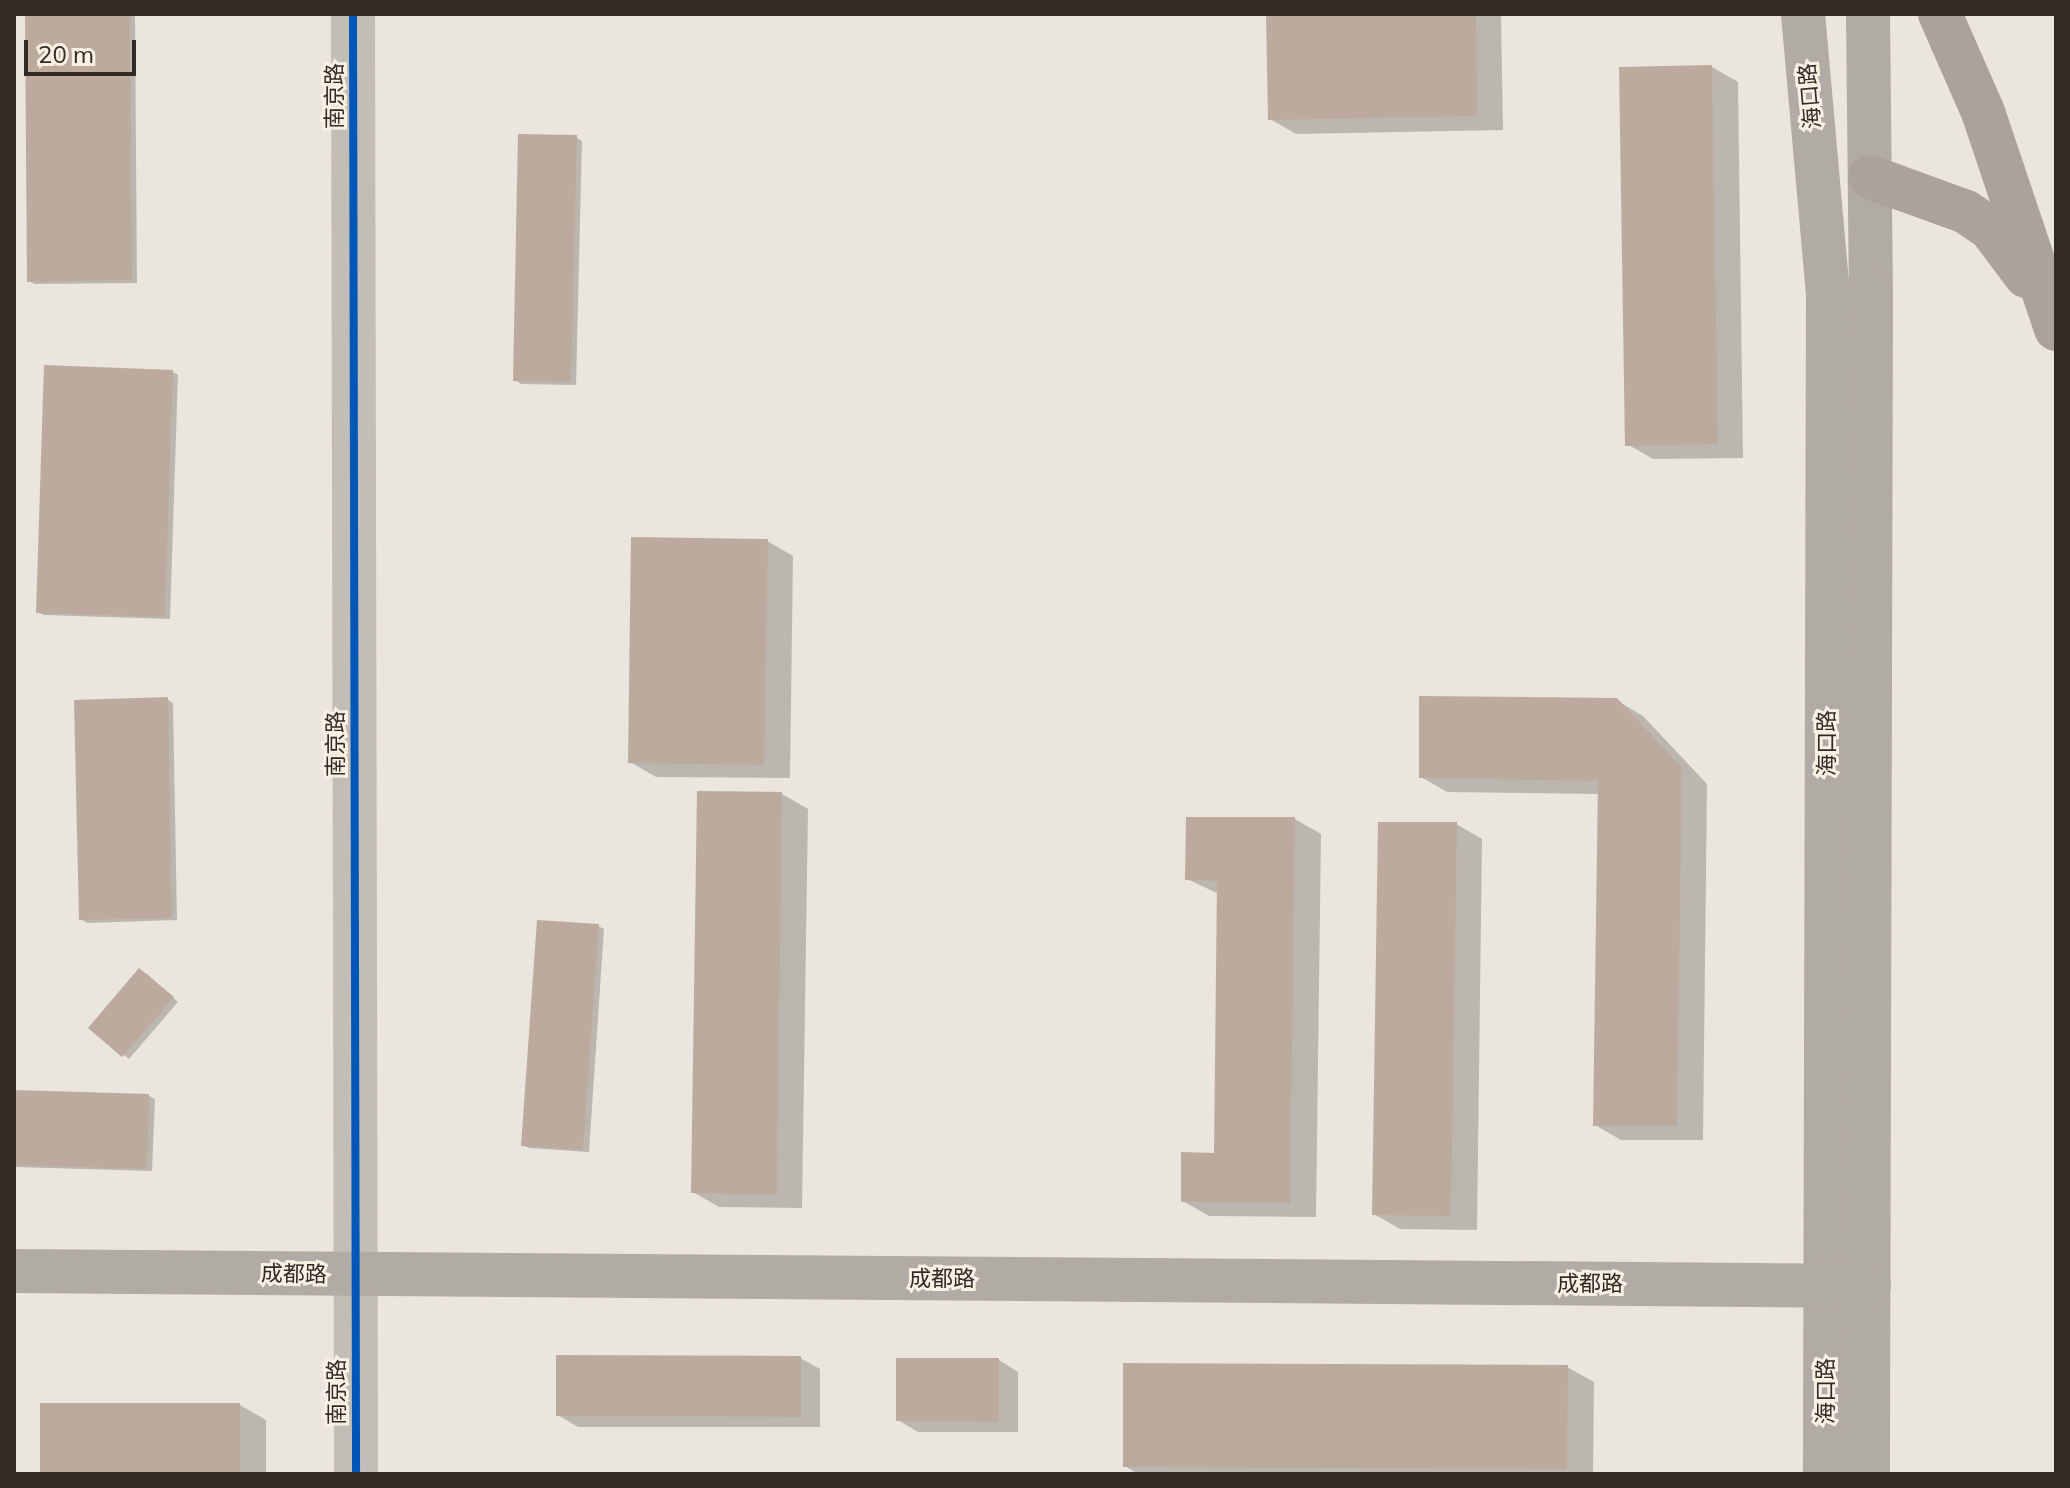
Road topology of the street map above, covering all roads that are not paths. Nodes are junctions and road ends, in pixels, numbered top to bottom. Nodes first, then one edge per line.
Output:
1 (353, 14) edge
2 (1803, 14) edge
3 (1868, 14) edge
4 (1940, 14) edge
5 (1870, 177) junction
6 (2054, 322) edge
7 (14, 1271) edge
8 (354, 1275) junction
9 (1826, 1286) junction
10 (1869, 1286) junction
11 (356, 1474) edge
12 (1825, 1474) edge
13 (1868, 1474) edge

1 - 8 street, 南京路
2 - 9 main road, 海口路
3 - 5 main road, 海口路
4 - 6 highway
5 - 6 highway
5 - 10 main road, 海口路
7 - 8 main road, 成都路
8 - 9 main road, 成都路
8 - 11 street, 南京路
9 - 10 main road, 成都路
9 - 12 main road, 海口路
10 - 13 main road, 海口路

